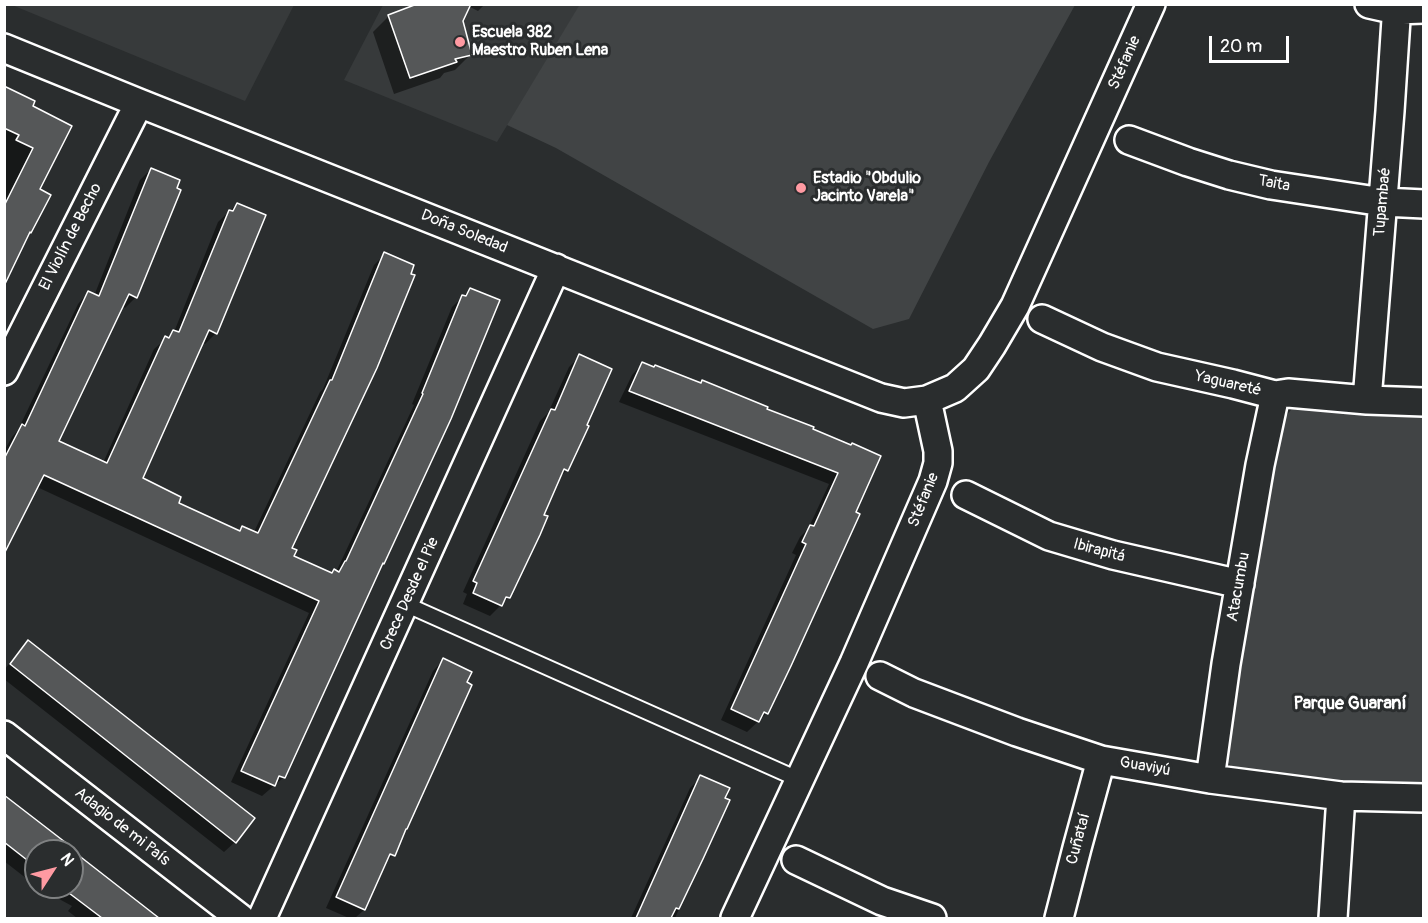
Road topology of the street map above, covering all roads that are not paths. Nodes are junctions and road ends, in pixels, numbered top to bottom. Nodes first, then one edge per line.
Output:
1 (1151, 4) edge
2 (1369, 4) edge
3 (1396, 7) edge
4 (1424, 9) edge
5 (4, 48) edge
6 (139, 103) junction
7 (1129, 140) dead end
8 (1383, 202) junction
9 (1424, 204) edge
10 (556, 268) junction
11 (1042, 319) dead end
12 (4, 371) edge
13 (1275, 395) junction
14 (927, 400) junction
15 (1367, 400) junction
16 (1424, 402) edge
17 (966, 495) dead end
18 (1240, 584) junction
19 (405, 604) junction
20 (880, 676) dead end
21 (4, 735) edge
22 (1101, 760) junction
23 (1209, 779) junction
24 (800, 780) junction
25 (1341, 796) junction
26 (1424, 798) edge
27 (796, 860) dead end
28 (240, 918) edge
29 (262, 918) edge
30 (735, 918) edge
31 (932, 918) edge
32 (1059, 918) edge
33 (1333, 918) edge

1 - 14 street, Stéfanie
2 - 3 street
3 - 4 street
3 - 8 street, Tupambaé
5 - 6 street, Doña Soledad
6 - 10 street, Doña Soledad
6 - 12 street, El Violín de Becho
7 - 8 street, Taita
8 - 9 street, Taita
8 - 15 street, Tupambaé
10 - 14 street, Doña Soledad
10 - 19 street, Crece Desde el Pie
11 - 13 street, Yaguareté
13 - 15 street, Yaguareté
13 - 18 street, Atacumbu
14 - 24 street, Stéfanie
15 - 16 street, Yaguareté
17 - 18 street, Ibirapitá
18 - 23 street, Atacumbu
19 - 24 lane
19 - 29 street, Crece Desde el Pie
20 - 22 street, Guaviyú
21 - 28 street, Adagio de mi País
22 - 23 street, Guaviyú
22 - 32 street, Cuñataí
23 - 25 street, Guaviyú
24 - 30 street, Stéfanie
25 - 26 street, Guaviyú
25 - 33 street
27 - 31 street

